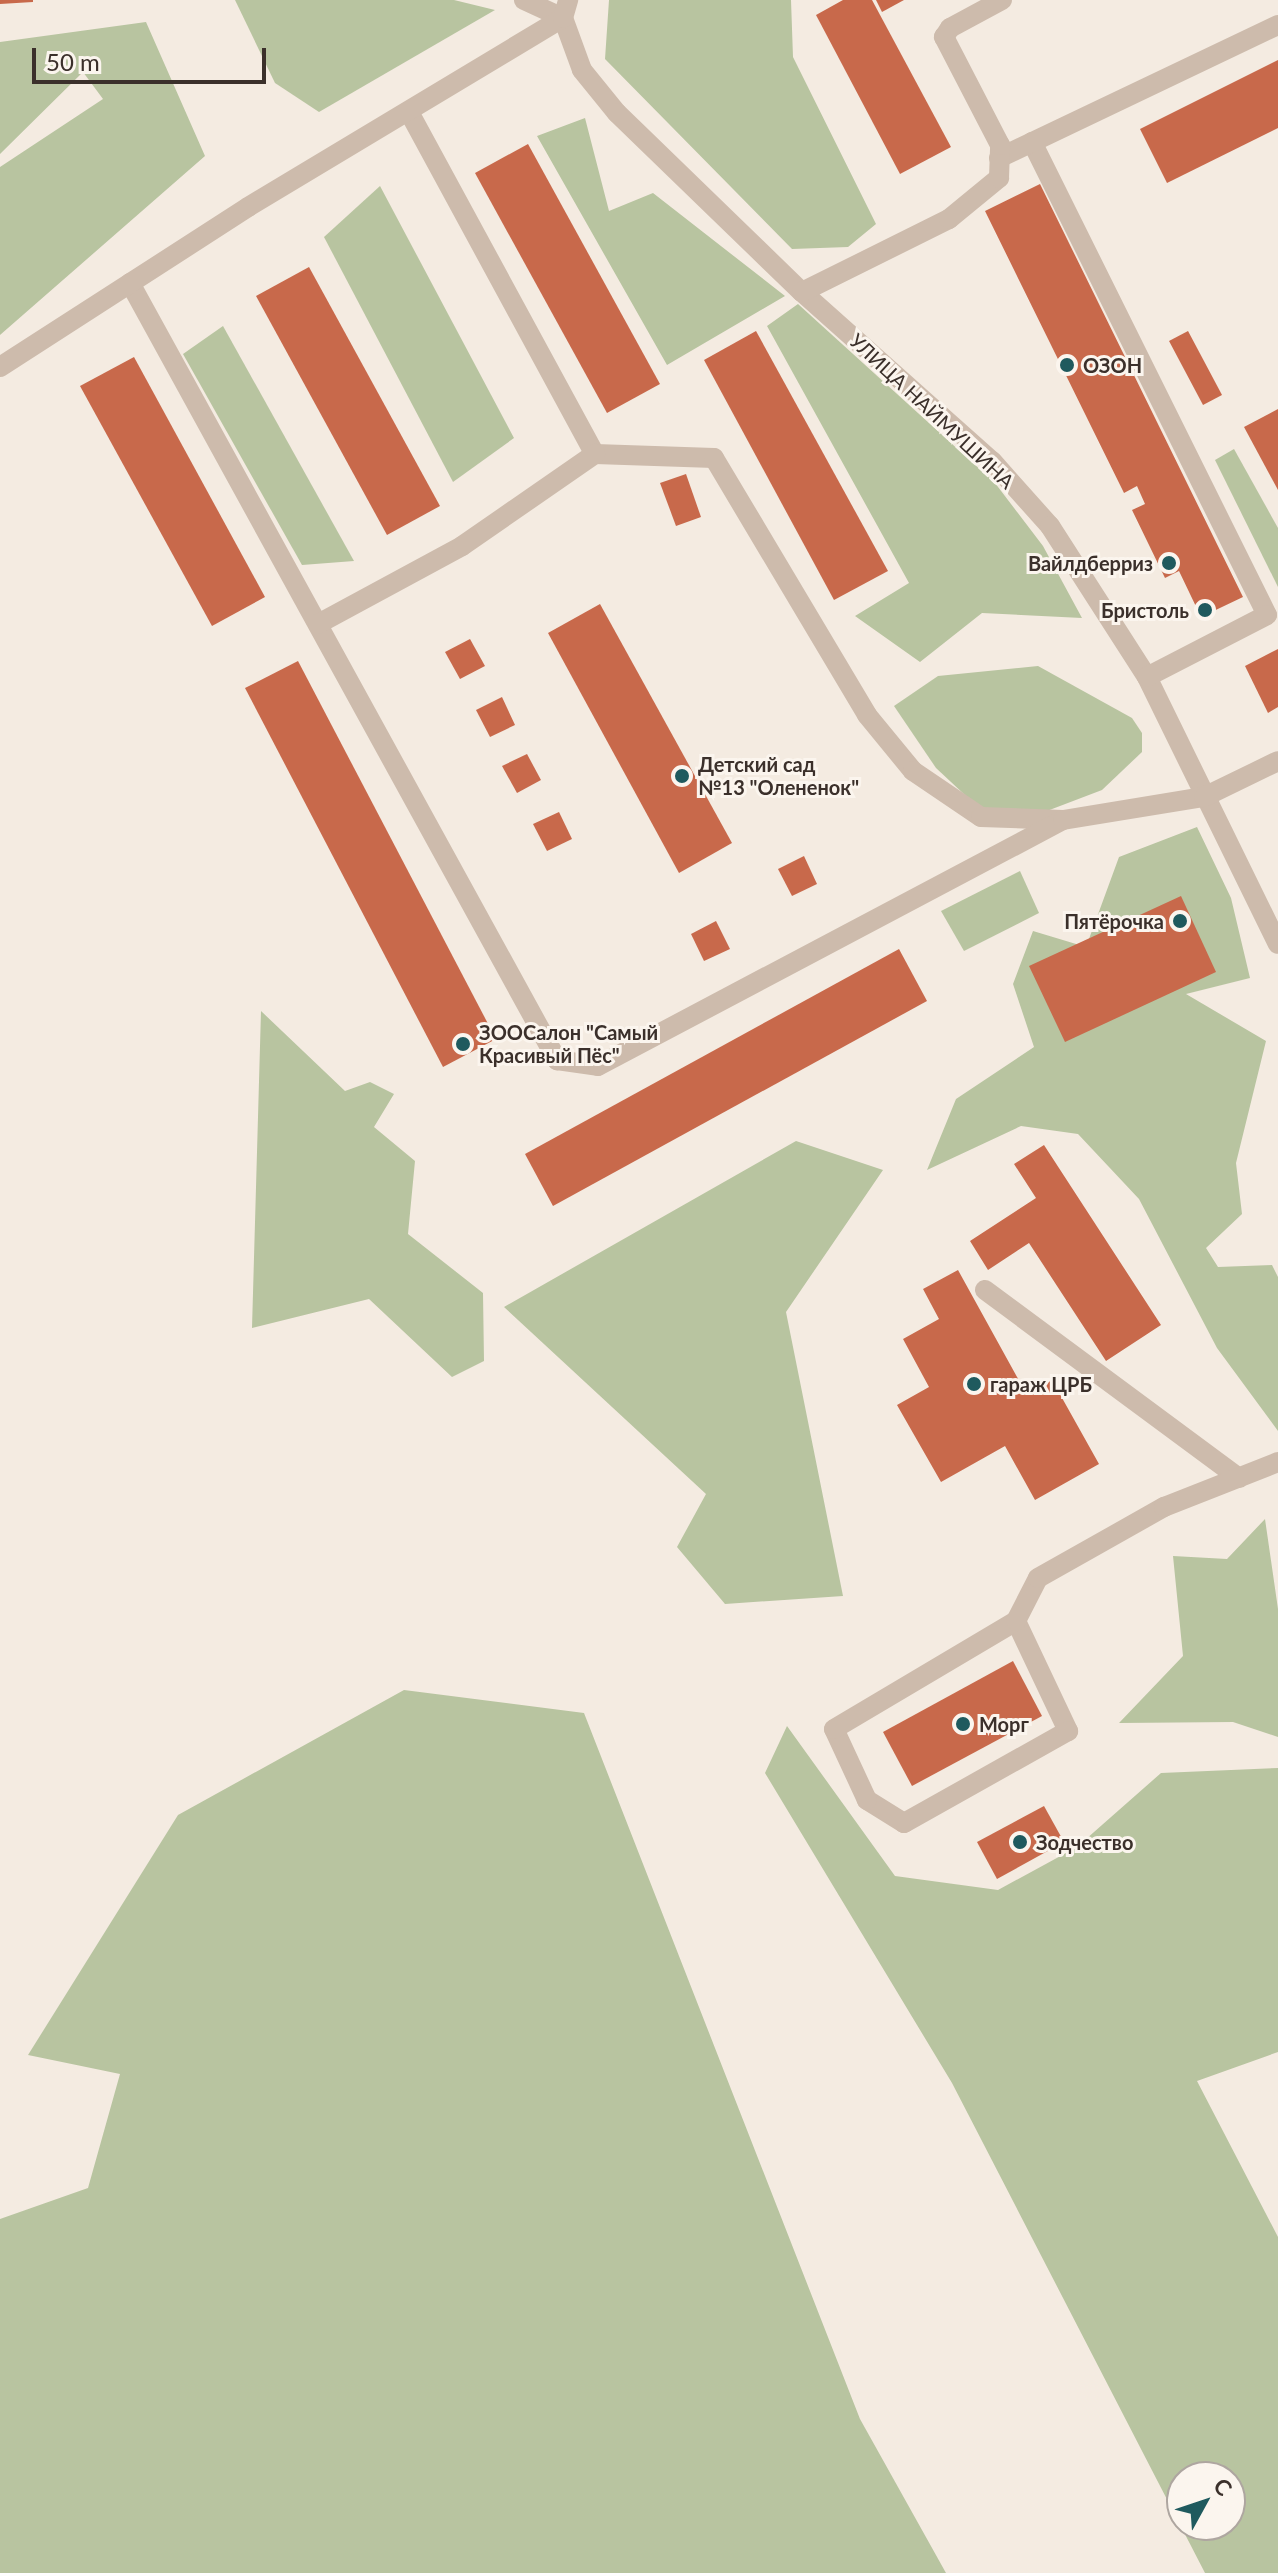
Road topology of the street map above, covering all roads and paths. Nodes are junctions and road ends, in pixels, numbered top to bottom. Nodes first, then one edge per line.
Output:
1 (524, 0) edge
2 (1002, 0) edge
3 (566, 9) edge
4 (1278, 25) edge
5 (409, 112) junction
6 (1032, 142) junction
7 (999, 158) junction
8 (130, 283) junction
9 (802, 292) junction
10 (0, 367) edge
11 (595, 454) junction
12 (318, 624) junction
13 (1147, 677) junction
14 (1278, 761) edge
15 (1204, 797) junction
16 (1063, 820) junction
17 (1277, 941) edge
18 (985, 1290) dead end
19 (1278, 1462) edge
20 (1239, 1478) junction
21 (1016, 1621) junction

1 - 3 street
2 - 7 street
3 - 5 street
3 - 9 street, УЛИЦА НАЙМУШИНА
4 - 6 street
5 - 8 street
5 - 11 street
6 - 7 street
6 - 13 street
7 - 9 street
8 - 10 street
8 - 12 street
9 - 13 street, УЛИЦА НАЙМУШИНА
11 - 12 street
11 - 16 street
12 - 16 street
13 - 15 street, УЛИЦА НАЙМУШИНА
14 - 15 street
15 - 16 street
15 - 17 street, УЛИЦА НАЙМУШИНА
18 - 20 street
19 - 20 street
20 - 21 street
21 - 21 street

